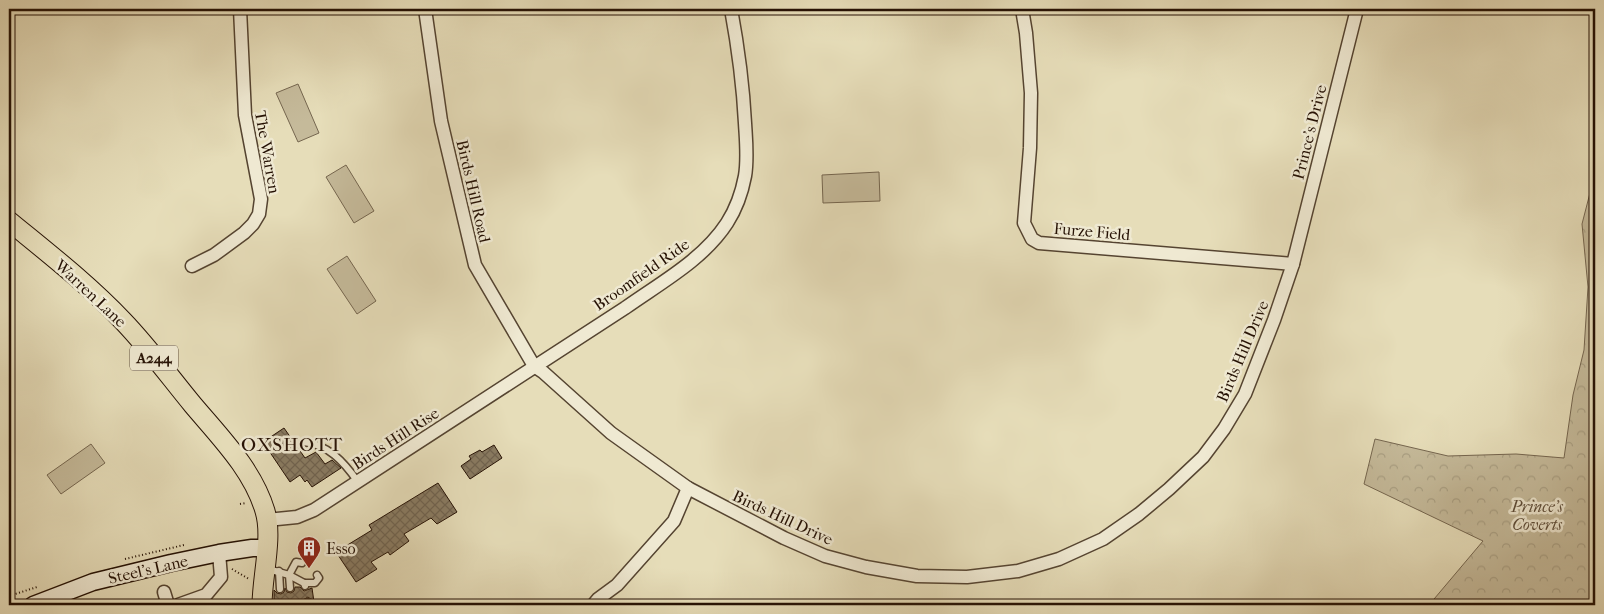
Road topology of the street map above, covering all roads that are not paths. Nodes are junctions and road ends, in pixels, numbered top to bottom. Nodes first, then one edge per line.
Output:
1 (240, 9) edge
2 (425, 9) edge
3 (731, 9) edge
4 (1022, 9) edge
5 (1357, 9) edge
6 (9, 221) edge
7 (1293, 264) junction
8 (192, 266) dead end
9 (534, 366) junction
10 (303, 442) dead end
11 (358, 482) junction
12 (688, 488) junction
13 (267, 520) junction
14 (267, 548) junction
15 (219, 553) junction
16 (302, 563) dead end
17 (271, 570) junction
18 (289, 575) junction
19 (317, 575) dead end
20 (290, 588) dead end
21 (280, 589) dead end
22 (164, 592) dead end
23 (32, 605) edge
24 (168, 605) edge
25 (178, 605) edge
26 (262, 605) edge
27 (593, 605) edge

1 - 8 street, The Warren
2 - 9 street, Birds Hill Road
3 - 9 street, Broomfield Ride
4 - 7 street, Furze Field
5 - 7 street, Prince's Drive
6 - 13 main road, Warren Lane / A244
7 - 12 street, Birds Hill Drive
9 - 11 street, Birds Hill Rise
9 - 12 street, Birds Hill Drive
10 - 11 lane
11 - 13 street, Birds Hill Rise
12 - 27 street
13 - 14 main road, A244
14 - 15 street, Steel's Lane
14 - 17 main road, A244
15 - 23 street, Steel's Lane
15 - 25 street
16 - 18 lane
17 - 18 lane
17 - 21 lane
17 - 26 main road, A244
18 - 19 lane
18 - 20 lane
22 - 24 street

